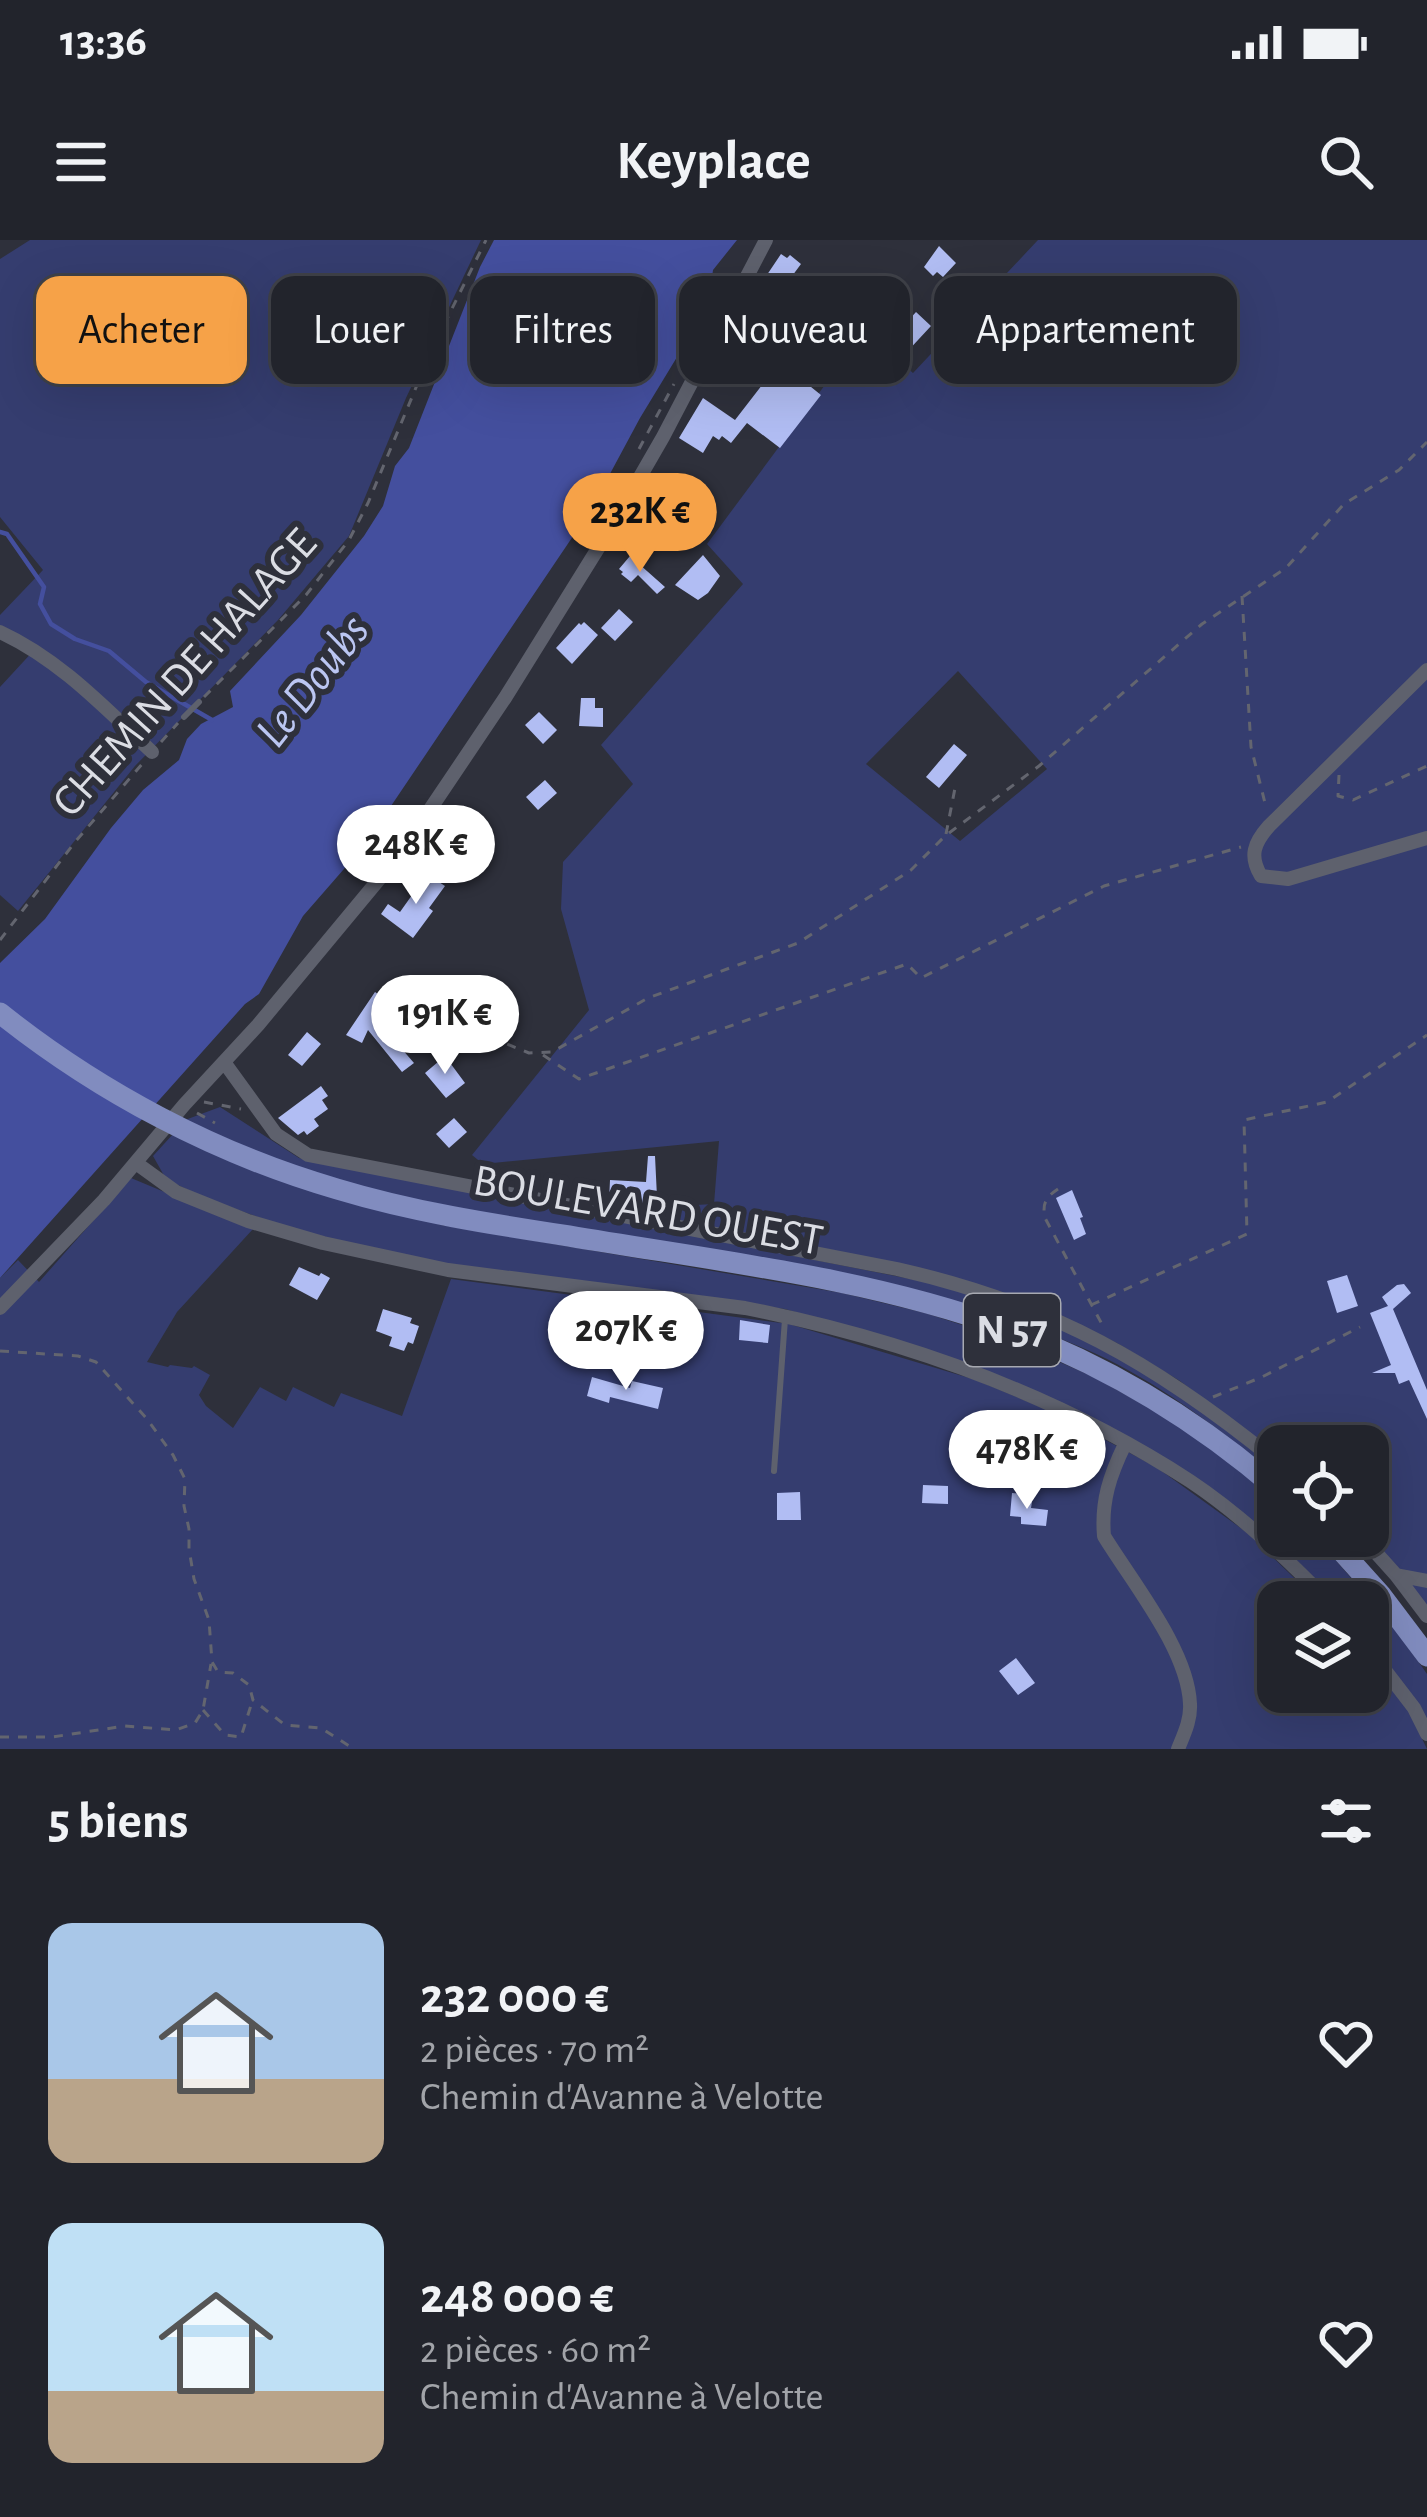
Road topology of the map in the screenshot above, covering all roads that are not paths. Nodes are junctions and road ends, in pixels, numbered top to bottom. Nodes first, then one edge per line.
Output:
1 (766, 240) edge
2 (0, 632) edge
3 (1427, 670) edge
4 (200, 702) road end
5 (184, 717) road end
6 (152, 752) road end
7 (1427, 838) edge
8 (0, 1013) edge
9 (224, 1062) junction
10 (182, 1116) junction
11 (136, 1163) junction
12 (0, 1308) edge
13 (785, 1316) junction
14 (1125, 1444) junction
15 (1257, 1446) edge
16 (774, 1471) dead end
17 (1257, 1473) edge
18 (1347, 1557) edge
19 (1380, 1557) edge
20 (1396, 1575) junction
21 (1307, 1581) edge
22 (1427, 1581) edge
23 (1427, 1616) edge
24 (1427, 1656) edge
25 (1389, 1675) edge
26 (1427, 1734) edge
27 (1178, 1749) edge

1 - 9 street
2 - 6 street
3 - 7 street
4 - 5 lane, CHEMIN DE HALAGE
8 - 10 main road, BOULEVARD OUEST / N 57
9 - 10 street
9 - 15 street
10 - 11 street
10 - 17 main road, BOULEVARD OUEST / N 57
11 - 12 street
11 - 13 street
13 - 14 street
13 - 16 lane
14 - 21 street
14 - 27 street
18 - 24 main road
19 - 20 street
20 - 22 street
20 - 23 street
25 - 26 street

